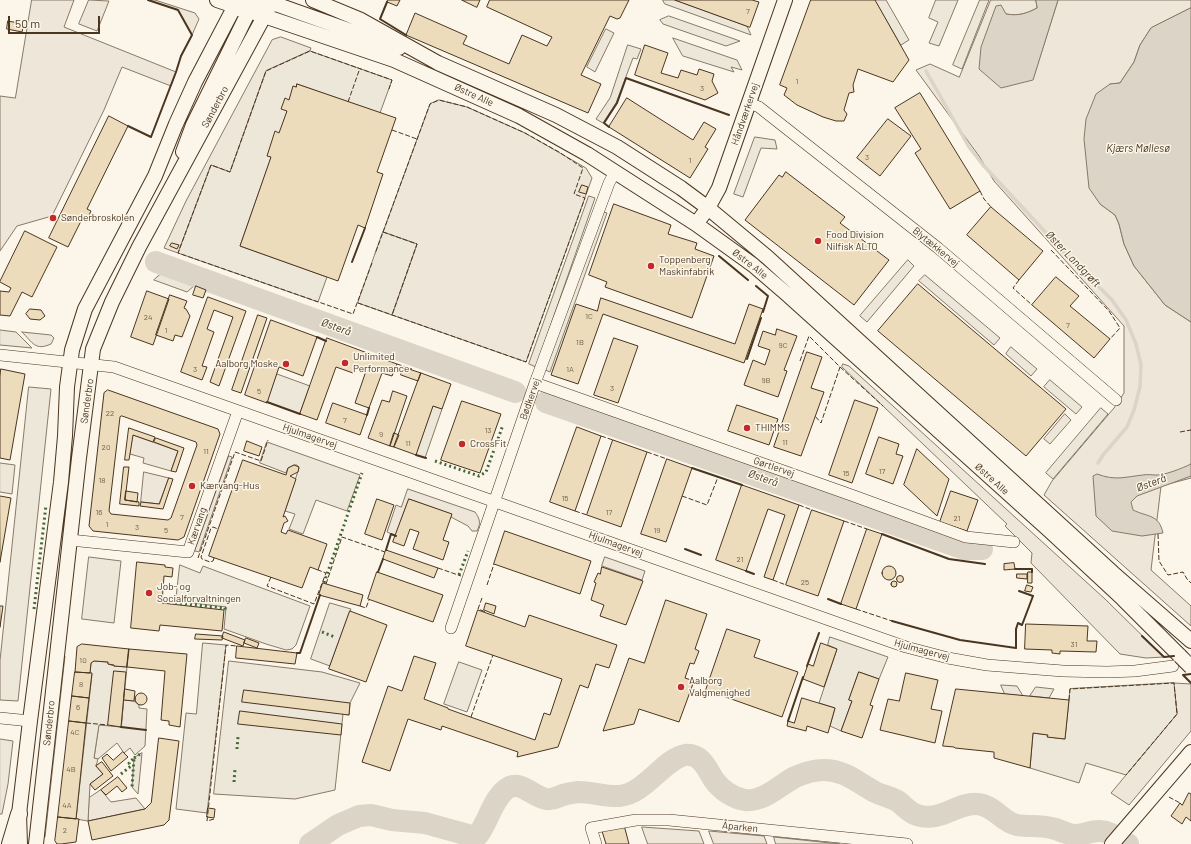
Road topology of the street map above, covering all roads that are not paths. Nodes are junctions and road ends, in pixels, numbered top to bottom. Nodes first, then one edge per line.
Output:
1 (218, 0) edge
2 (313, 0) edge
3 (785, 0) edge
4 (243, 5) edge
5 (267, 5) edge
6 (438, 63) junction
7 (749, 103) junction
8 (616, 172) junction
9 (168, 194) junction
10 (708, 208) junction
11 (696, 224) junction
12 (0, 355) edge
13 (69, 362) junction
14 (92, 364) junction
15 (535, 383) junction
16 (1116, 400) dead end
17 (238, 411) junction
18 (495, 502) junction
19 (70, 540) junction
20 (1014, 542) dead end
21 (451, 628) dead end
22 (1191, 641) edge
23 (1176, 661) junction
24 (1191, 667) edge
25 (0, 718) edge
26 (30, 721) junction
27 (1191, 752) edge
28 (19, 814) junction
29 (10, 844) edge
30 (20, 844) edge
31 (36, 844) edge
32 (596, 844) edge
33 (907, 844) edge
34 (1112, 844) edge

1 - 4 street, Østre Alle
2 - 6 street, Østre Alle
3 - 7 street, Håndværkervej
4 - 5 street, Østre Alle
4 - 9 street
4 - 13 street, Sønderbro
5 - 6 street
5 - 8 street, Østre Alle
5 - 9 street, Sønderbro
6 - 10 street, Østre Alle
7 - 10 street, Håndværkervej
7 - 16 street, Blytækkervej
8 - 11 street, Østre Alle
8 - 15 street, Bødkervej
9 - 14 street, Sønderbro
10 - 11 street, Håndværkervej
10 - 22 street, Østre Alle
11 - 23 street, Østre Alle
12 - 13 street, Hjulmagervej
13 - 14 street, Hjulmagervej
13 - 26 street, Sønderbro
14 - 17 street, Hjulmagervej
14 - 19 street, Sønderbro
15 - 18 street, Bødkervej
15 - 20 street, Gørtlervej
17 - 18 street, Hjulmagervej
17 - 19 street, Kærvang
18 - 21 street, Bødkervej
18 - 23 street, Hjulmagervej
19 - 31 street, Sønderbro
23 - 24 street, Østre Alle, bridge
25 - 26 street
26 - 28 street, Sønderbro
27 - 34 street
28 - 29 main road
28 - 30 street, Sønderbro
32 - 33 street, Åparken

